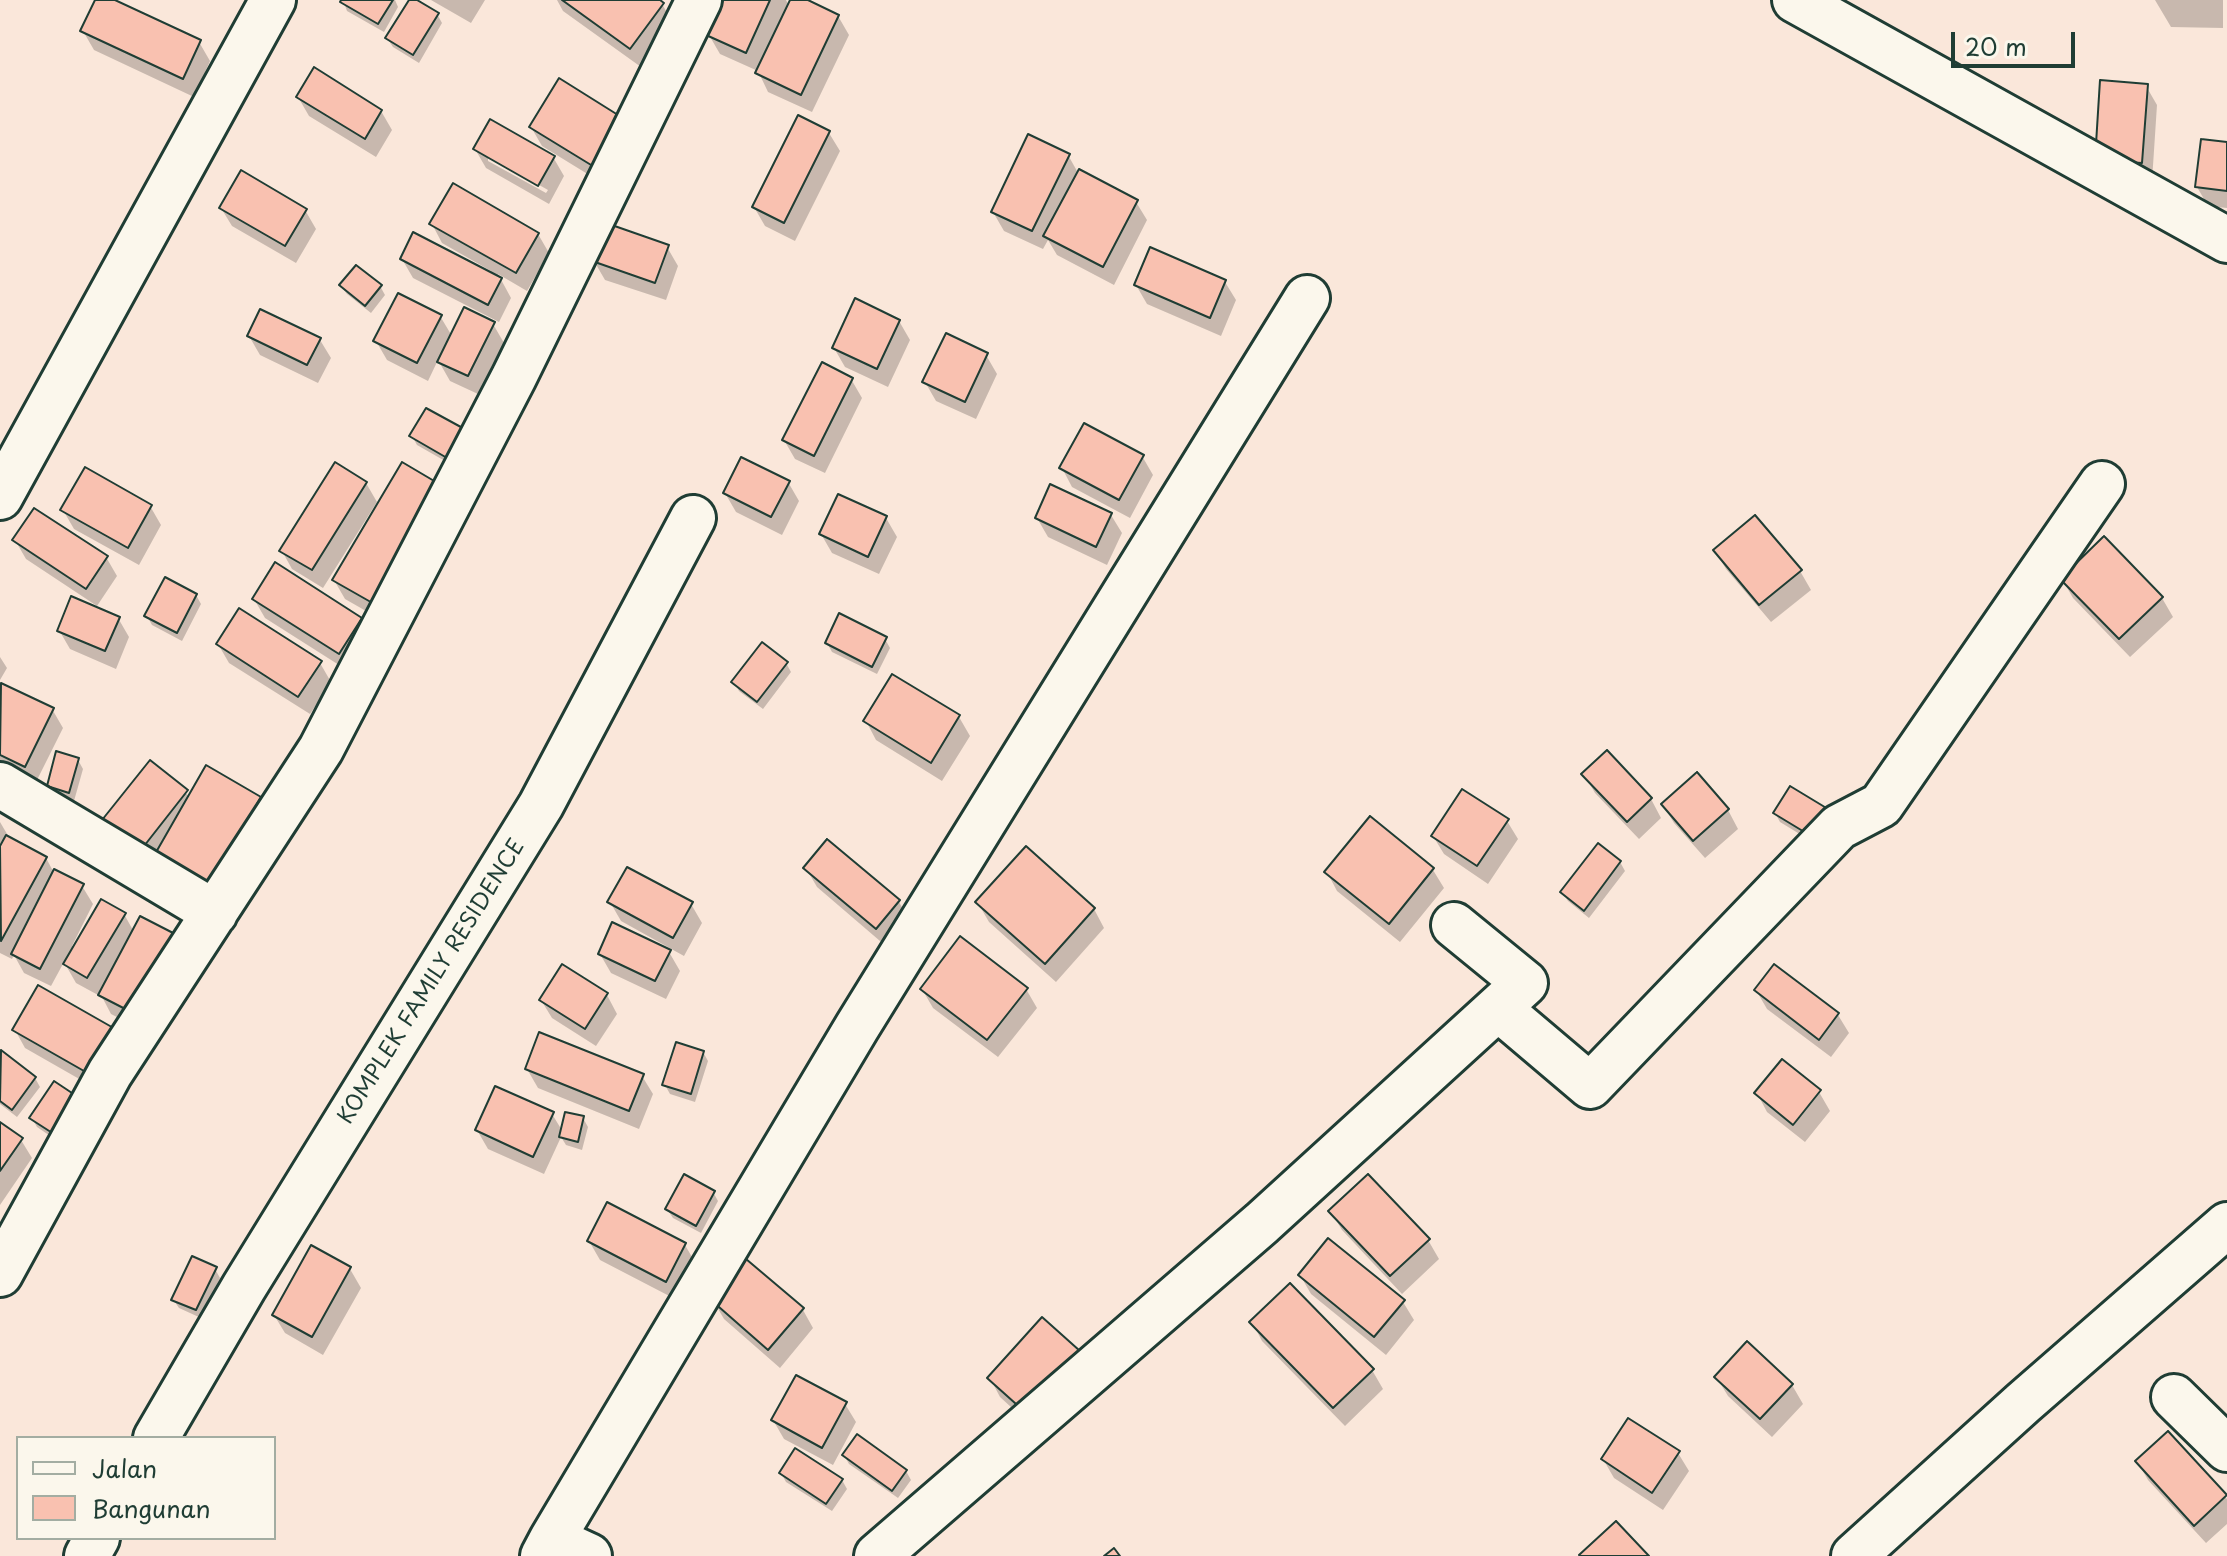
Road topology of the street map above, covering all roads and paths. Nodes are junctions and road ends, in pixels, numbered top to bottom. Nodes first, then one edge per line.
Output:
1 (273, 0) edge
2 (699, 0) edge
3 (1795, 0) edge
4 (2227, 240) edge
5 (1307, 298) dead end
6 (2102, 484) dead end
7 (0, 497) edge
8 (693, 518) dead end
9 (0, 785) edge
10 (215, 913) junction
11 (1454, 925) dead end
12 (1498, 1008) junction
13 (2227, 1225) edge
14 (0, 1274) edge
15 (2174, 1397) dead end
16 (157, 1436) edge
17 (2227, 1449) edge
18 (561, 1550) edge
19 (877, 1556) edge
20 (1854, 1556) edge

1 - 7 street
2 - 10 street
3 - 4 street
5 - 18 street
6 - 12 street
8 - 16 street, KOMPLEK FAMILY RESIDENCE
9 - 10 street
10 - 14 street
11 - 12 street
12 - 19 street
13 - 20 street
15 - 17 street

